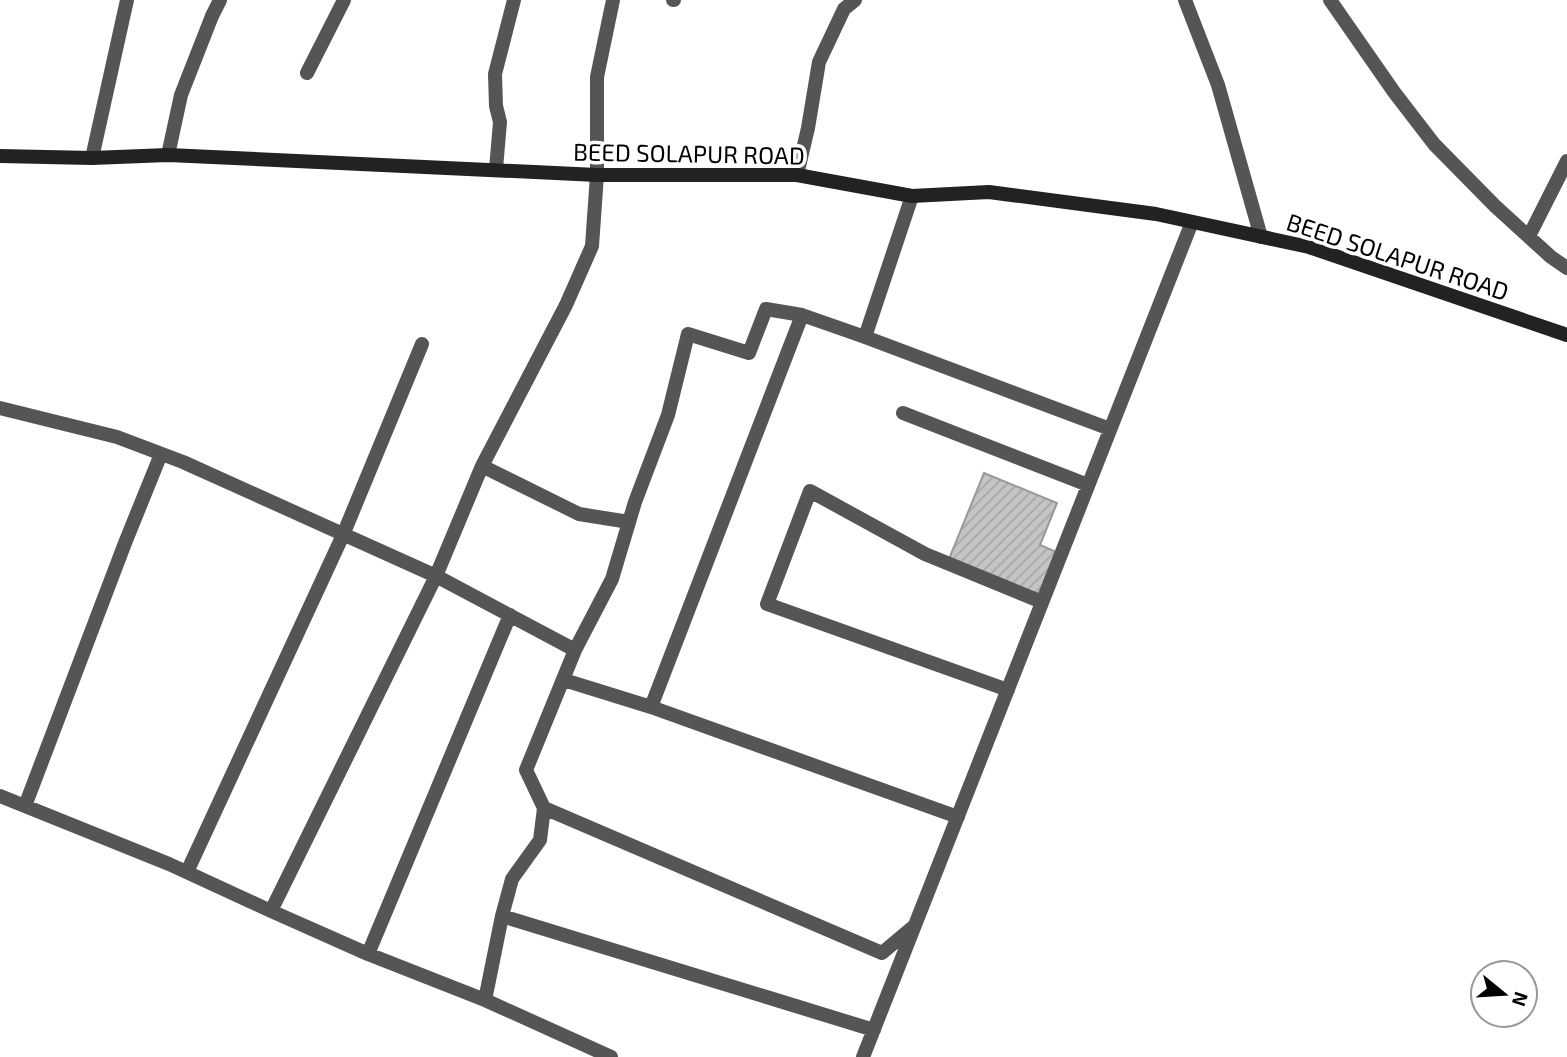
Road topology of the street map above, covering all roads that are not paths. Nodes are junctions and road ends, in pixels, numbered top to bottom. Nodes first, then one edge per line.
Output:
1 (127, 0) edge
2 (220, 0) edge
3 (344, 0) edge
4 (514, 0) edge
5 (613, 0) edge
6 (855, 0) edge
7 (1185, 0) edge
8 (1330, 0) edge
9 (307, 73) dead end
10 (168, 155) junction
11 (0, 156) edge
12 (92, 158) junction
13 (1567, 161) edge
14 (496, 169) junction
15 (597, 175) junction
16 (797, 175) junction
17 (912, 197) junction
18 (1192, 222) junction
19 (1528, 236) junction
20 (1261, 237) junction
21 (1567, 268) edge
22 (802, 316) junction
23 (1567, 335) edge
24 (865, 337) junction
25 (422, 344) dead end
26 (0, 408) edge
27 (903, 413) dead end
28 (1110, 429) junction
29 (161, 454) junction
30 (482, 466) junction
31 (1088, 485) junction
32 (629, 522) junction
33 (343, 535) junction
34 (436, 576) junction
35 (1042, 602) junction
36 (510, 615) junction
37 (575, 650) junction
38 (564, 680) junction
39 (1008, 690) junction
40 (651, 707) junction
41 (0, 796) edge
42 (25, 806) junction
43 (544, 808) junction
44 (958, 817) junction
45 (187, 872) junction
46 (271, 911) junction
47 (502, 916) junction
48 (914, 927) junction
49 (369, 954) junction
50 (485, 1000) junction
51 (874, 1030) junction
52 (611, 1057) edge
53 (863, 1057) edge

1 - 12 street
2 - 10 street
3 - 9 street
4 - 14 street
5 - 15 street
6 - 16 street
7 - 20 street
8 - 19 street
10 - 12 main road, BEED SOLAPUR ROAD
10 - 14 main road, BEED SOLAPUR ROAD
11 - 12 main road, BEED SOLAPUR ROAD
13 - 19 street
14 - 15 main road, BEED SOLAPUR ROAD
15 - 16 main road, BEED SOLAPUR ROAD
15 - 30 street
16 - 17 main road, BEED SOLAPUR ROAD
17 - 18 main road, BEED SOLAPUR ROAD
17 - 24 street
18 - 20 main road, BEED SOLAPUR ROAD
18 - 28 street
19 - 21 street
20 - 23 main road, BEED SOLAPUR ROAD
22 - 24 street
22 - 32 street
22 - 40 street
24 - 28 street
25 - 33 street
26 - 29 street
27 - 31 street
28 - 31 street
29 - 33 street
29 - 42 street
30 - 32 street
30 - 34 street
31 - 35 street
32 - 37 street
33 - 34 street
33 - 45 street
34 - 36 street
34 - 46 street
35 - 39 street
35 - 39 street
36 - 37 street
36 - 49 street
37 - 38 street
38 - 40 street
38 - 43 street
39 - 44 street
40 - 44 street
41 - 42 street
42 - 45 street
43 - 47 street
43 - 48 street
44 - 48 street
45 - 46 street
46 - 49 street
47 - 50 street
47 - 51 street
48 - 51 street
49 - 50 street
50 - 52 street
51 - 53 street

